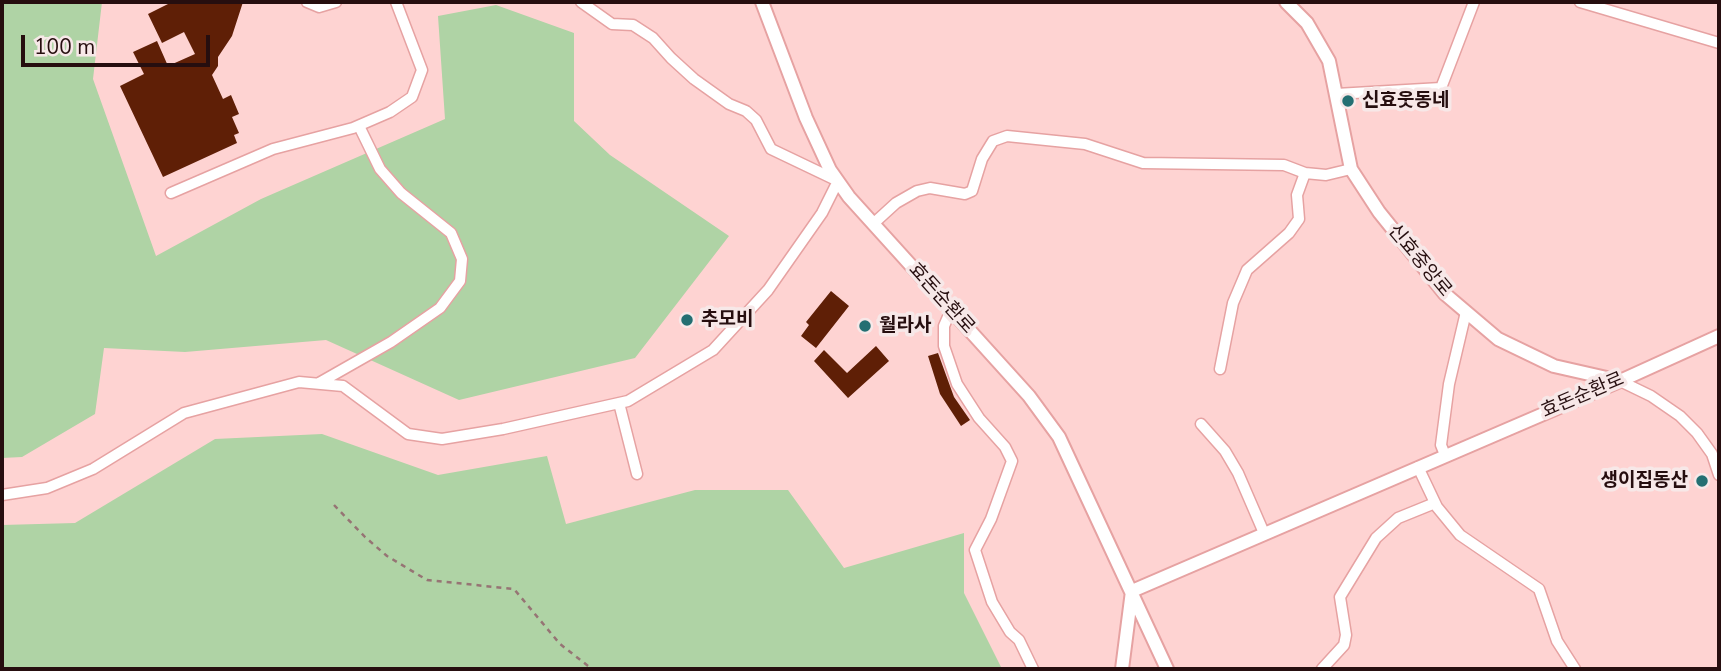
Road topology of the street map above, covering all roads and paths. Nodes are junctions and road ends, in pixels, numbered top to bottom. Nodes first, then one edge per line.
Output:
1 (307, 2) edge
2 (336, 2) edge
3 (396, 2) edge
4 (581, 2) edge
5 (762, 2) edge
6 (1286, 2) edge
7 (1474, 2) edge
8 (1580, 2) edge
9 (1719, 43) edge
10 (1336, 94) junction
11 (359, 126) junction
12 (1351, 169) junction
13 (1305, 173) junction
14 (838, 181) junction
15 (171, 193) dead end
16 (873, 224) junction
17 (951, 310) junction
18 (1466, 312) junction
19 (1719, 336) edge
20 (1220, 369) dead end
21 (1620, 381) junction
22 (318, 384) junction
23 (619, 403) junction
24 (1201, 424) dead end
25 (1445, 455) junction
26 (1418, 467) junction
27 (637, 474) dead end
28 (1719, 475) edge
29 (2, 495) edge
30 (1435, 503) junction
31 (334, 505) dead end
32 (1264, 533) junction
33 (1132, 591) junction
34 (592, 669) edge
35 (1033, 669) edge
36 (1122, 669) edge
37 (1167, 669) edge
38 (1322, 669) edge
39 (1575, 669) edge

1 - 2 street
3 - 11 street
4 - 14 street
5 - 14 street, 효돈순환로
6 - 10 street, 신효중앙로
7 - 10 street
8 - 9 street
10 - 12 street, 신효중앙로
11 - 15 street
11 - 22 street
12 - 13 street
12 - 18 street, 신효중앙로
13 - 16 street
13 - 20 street
14 - 16 street, 효돈순환로
14 - 23 street
16 - 17 street, 효돈순환로
17 - 33 street, 효돈순환로
17 - 35 street
18 - 21 street, 신효중앙로
18 - 25 street
19 - 21 street, 효돈순환로
21 - 25 street, 효돈순환로
21 - 28 street, 신효중앙로
22 - 23 street
22 - 29 street
23 - 27 street
24 - 32 street
25 - 26 street, 효돈순환로
26 - 30 street
26 - 32 street, 효돈순환로
30 - 38 street
30 - 39 street
31 - 34 path
32 - 33 street, 효돈순환로
33 - 36 street
33 - 37 street, 효돈순환로

